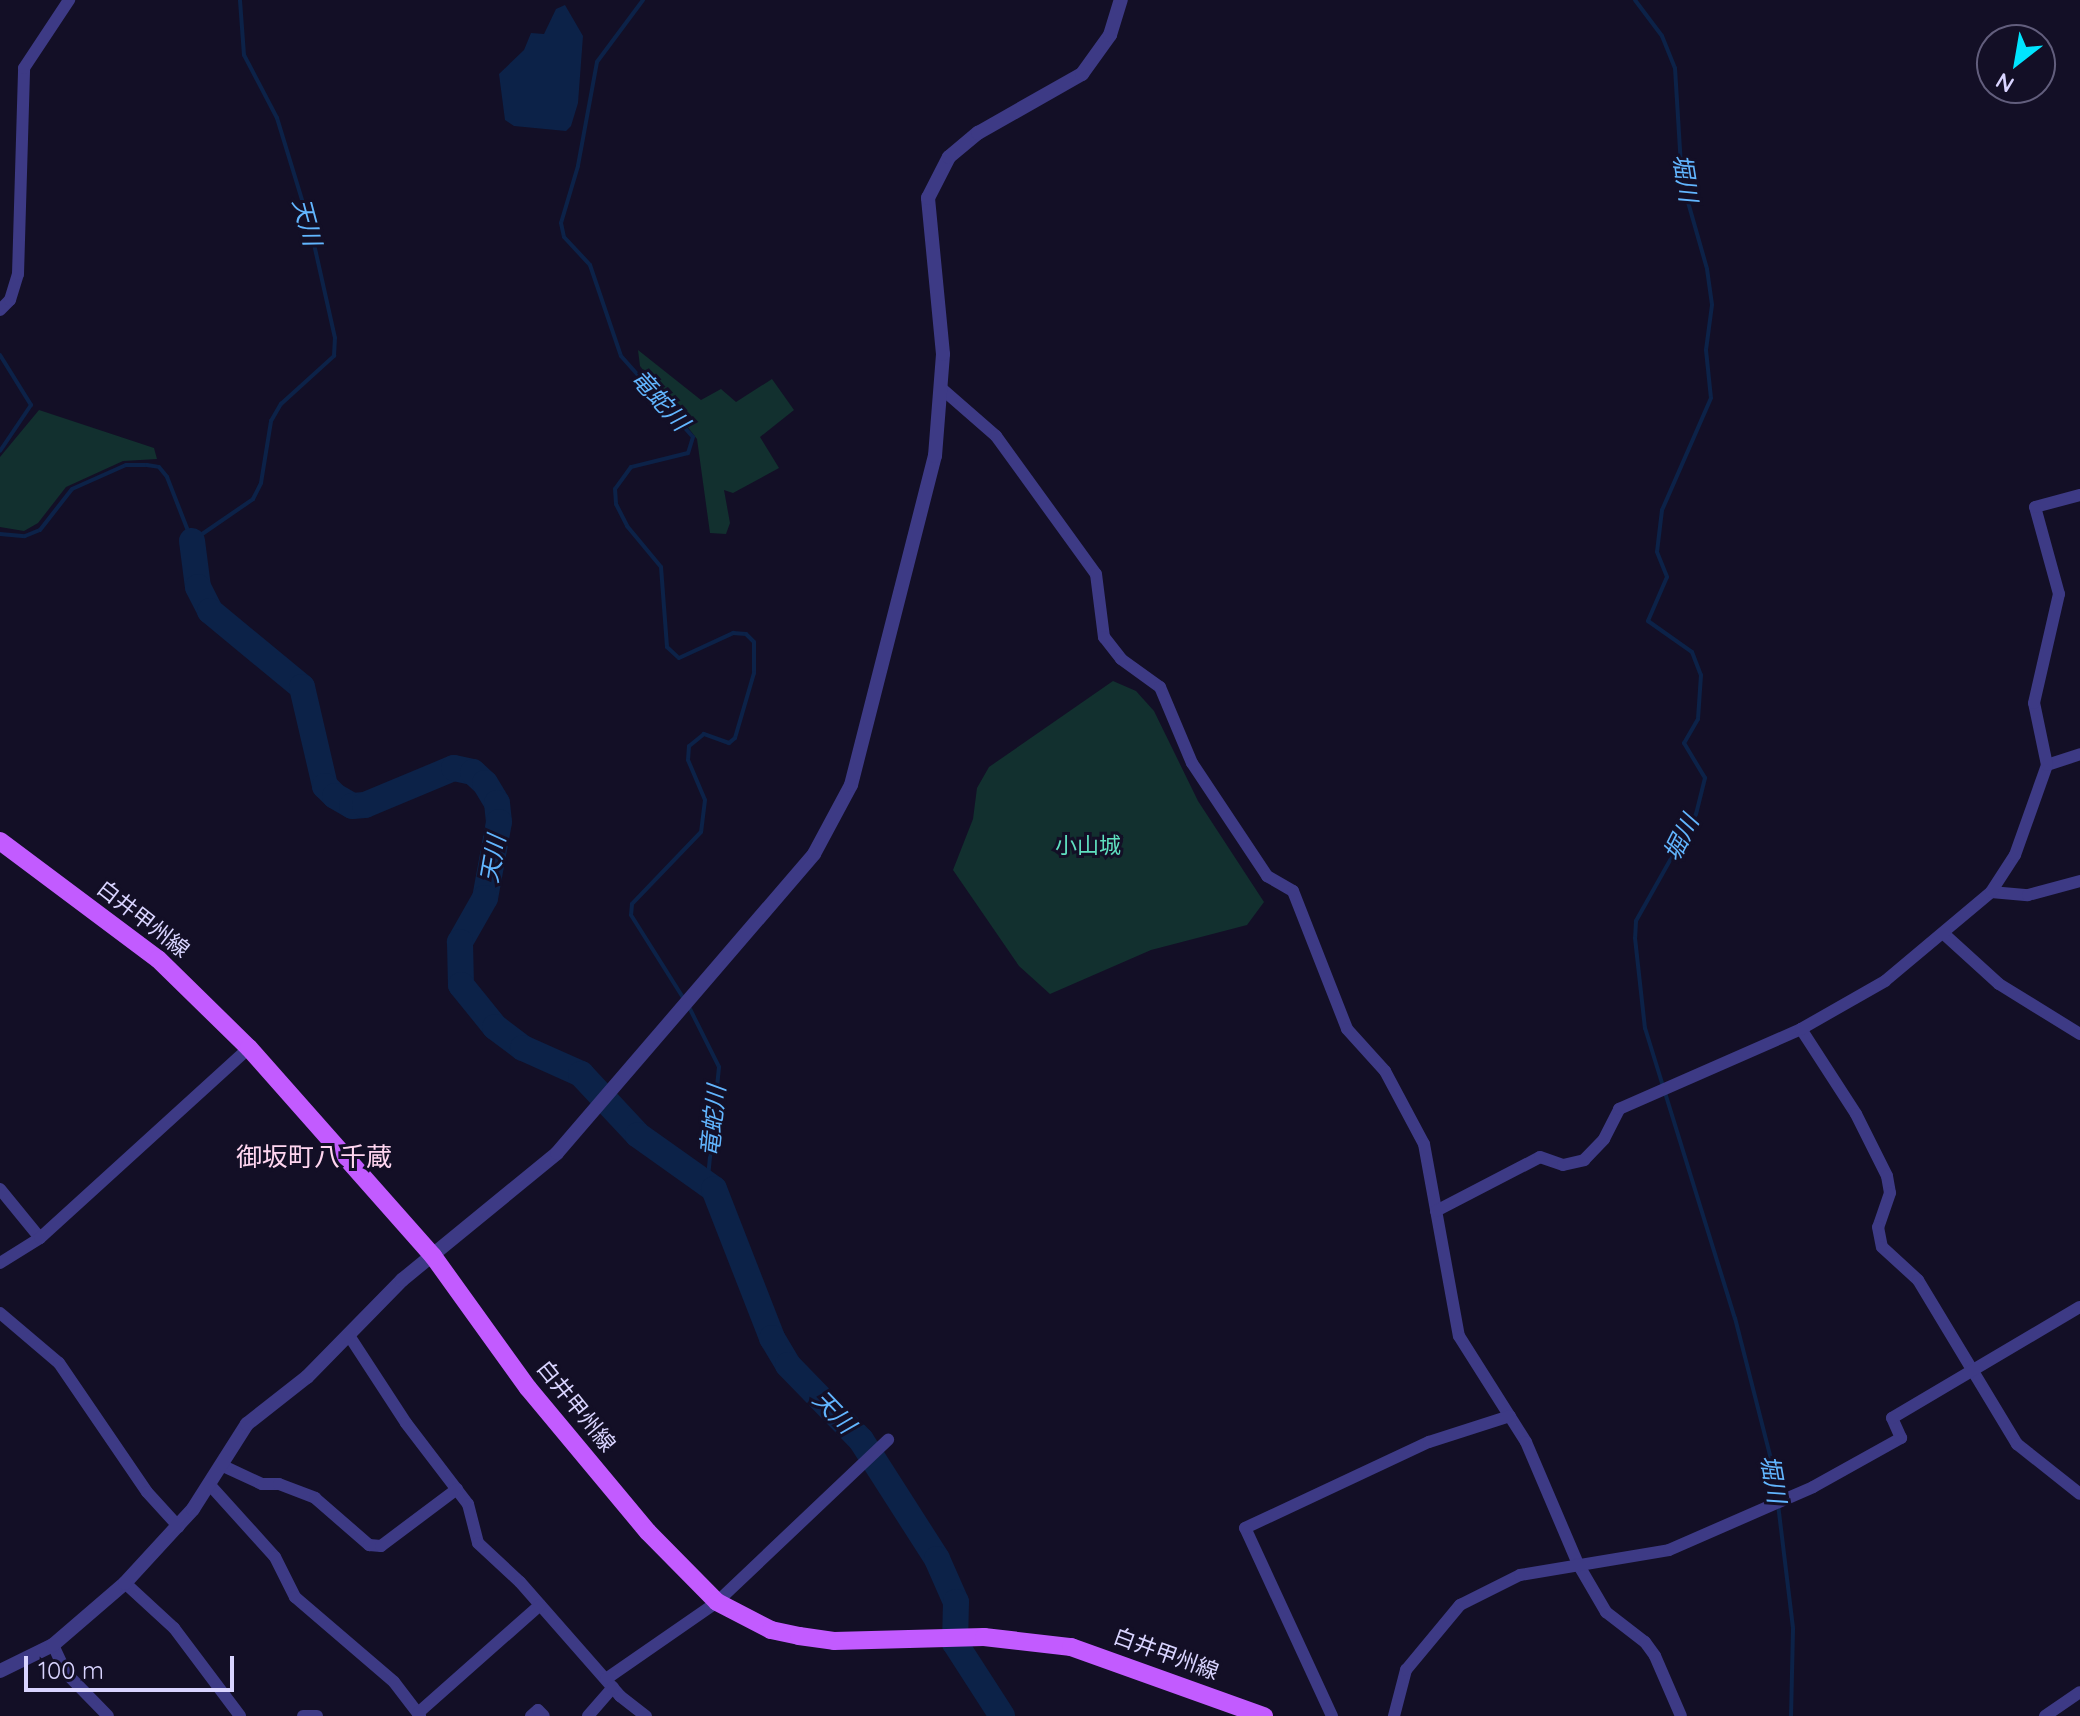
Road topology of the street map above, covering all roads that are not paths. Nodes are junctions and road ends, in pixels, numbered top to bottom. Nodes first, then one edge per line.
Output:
1 (69, 0) edge
2 (1121, 0) edge
3 (0, 310) edge
4 (941, 388) junction
5 (2080, 495) edge
6 (2080, 754) edge
7 (2047, 765) junction
8 (0, 841) edge
9 (2080, 881) edge
10 (1991, 892) junction
11 (1944, 934) junction
12 (1801, 1029) junction
13 (2080, 1034) edge
14 (249, 1048) junction
15 (0, 1189) edge
16 (1436, 1211) junction
17 (40, 1238) junction
18 (433, 1256) junction
19 (0, 1263) edge
20 (2080, 1307) edge
21 (0, 1313) edge
22 (348, 1334) junction
23 (1975, 1368) junction
24 (1510, 1416) junction
25 (888, 1440) dead end
26 (221, 1465) junction
27 (209, 1484) junction
28 (457, 1489) junction
29 (2080, 1494) edge
30 (179, 1527) junction
31 (1578, 1564) junction
32 (125, 1583) junction
33 (717, 1602) junction
34 (540, 1605) junction
35 (53, 1645) junction
36 (0, 1671) edge
37 (609, 1683) junction
38 (2080, 1692) edge
39 (419, 1715) edge
40 (108, 1716) edge
41 (240, 1716) edge
42 (303, 1716) edge
43 (317, 1716) edge
44 (531, 1716) edge
45 (544, 1716) edge
46 (588, 1716) edge
47 (646, 1716) edge
48 (1264, 1716) edge
49 (1332, 1716) edge
50 (1394, 1716) edge
51 (1681, 1716) edge
52 (2045, 1716) edge

1 - 3 street
2 - 4 street
4 - 16 street
4 - 18 street
5 - 7 street
6 - 7 street
7 - 10 street
8 - 14 main road, 白井甲州線
9 - 10 street
10 - 11 street
11 - 12 street
11 - 13 street
12 - 16 street
12 - 23 street
14 - 17 street
14 - 18 main road, 白井甲州線
15 - 17 street
16 - 24 street
17 - 19 street
18 - 22 street
18 - 33 main road, 白井甲州線
20 - 23 street
21 - 30 street
22 - 26 street
22 - 28 street
23 - 29 street
23 - 31 street
24 - 31 street
24 - 49 street
25 - 33 street
26 - 27 street
26 - 28 street
27 - 30 street
27 - 39 street
28 - 34 street
30 - 32 street
31 - 50 street
31 - 51 street
32 - 35 street
32 - 41 street
33 - 37 street
33 - 48 main road, 白井甲州線
34 - 37 street
34 - 39 street
35 - 36 street
35 - 40 street
37 - 46 street
37 - 47 street
38 - 52 street
42 - 43 street
44 - 45 street

